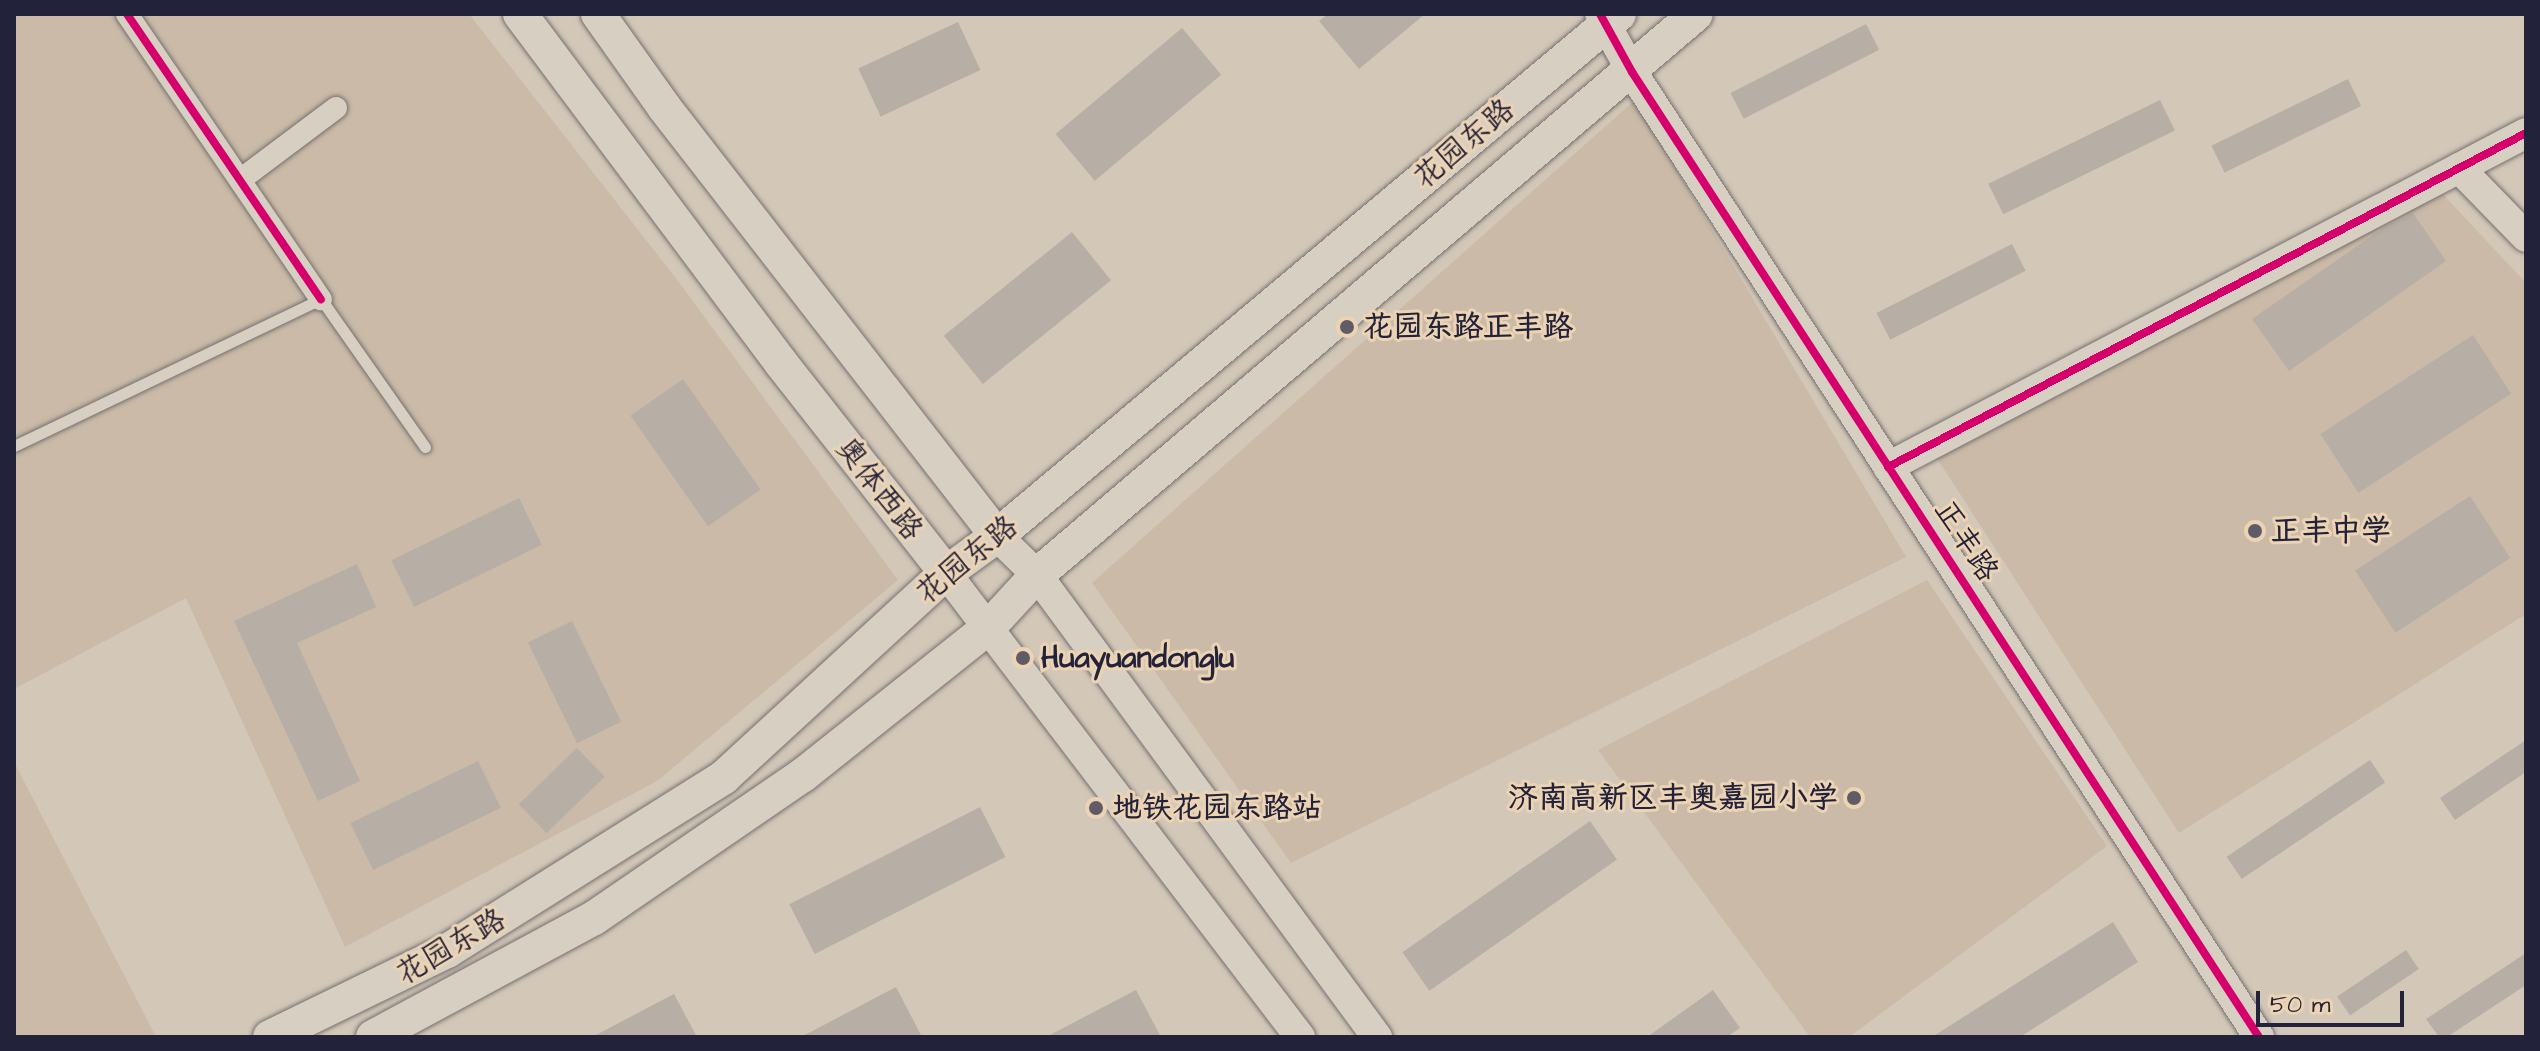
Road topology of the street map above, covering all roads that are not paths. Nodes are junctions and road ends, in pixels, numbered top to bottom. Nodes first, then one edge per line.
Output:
1 (127, 14) edge
2 (520, 14) edge
3 (598, 14) edge
4 (1696, 14) edge
5 (1600, 20) edge
6 (1632, 72) junction
7 (336, 108) dead end
8 (2526, 133) edge
9 (2459, 168) junction
10 (240, 180) junction
11 (2526, 237) edge
12 (321, 299) junction
13 (14, 446) edge
14 (425, 447) dead end
15 (1888, 467) junction
16 (997, 536) junction
17 (946, 573) junction
18 (1037, 575) junction
19 (989, 627) junction
20 (408, 1030) edge
21 (270, 1037) edge
22 (373, 1037) edge
23 (1300, 1037) edge
24 (1377, 1037) edge
25 (2259, 1037) edge

1 - 10 street
2 - 17 main road, 奥体西路
3 - 16 main road
4 - 6 main road, 花园东路
5 - 6 street, 正丰路
5 - 16 main road, 花园东路
6 - 15 street, 正丰路
6 - 18 main road, 花园东路
7 - 10 street
8 - 9 street
9 - 11 street
9 - 15 street
10 - 12 street
12 - 13 lane
12 - 14 lane
15 - 25 street, 正丰路
16 - 17 main road, 花园东路
16 - 18 street
17 - 19 street, 奥体西路
17 - 21 main road, 花园东路
18 - 19 main road, 花园东路
18 - 24 street
19 - 20 main road, 花园东路
19 - 23 street, 奥体西路
20 - 22 main road, 花园东路

